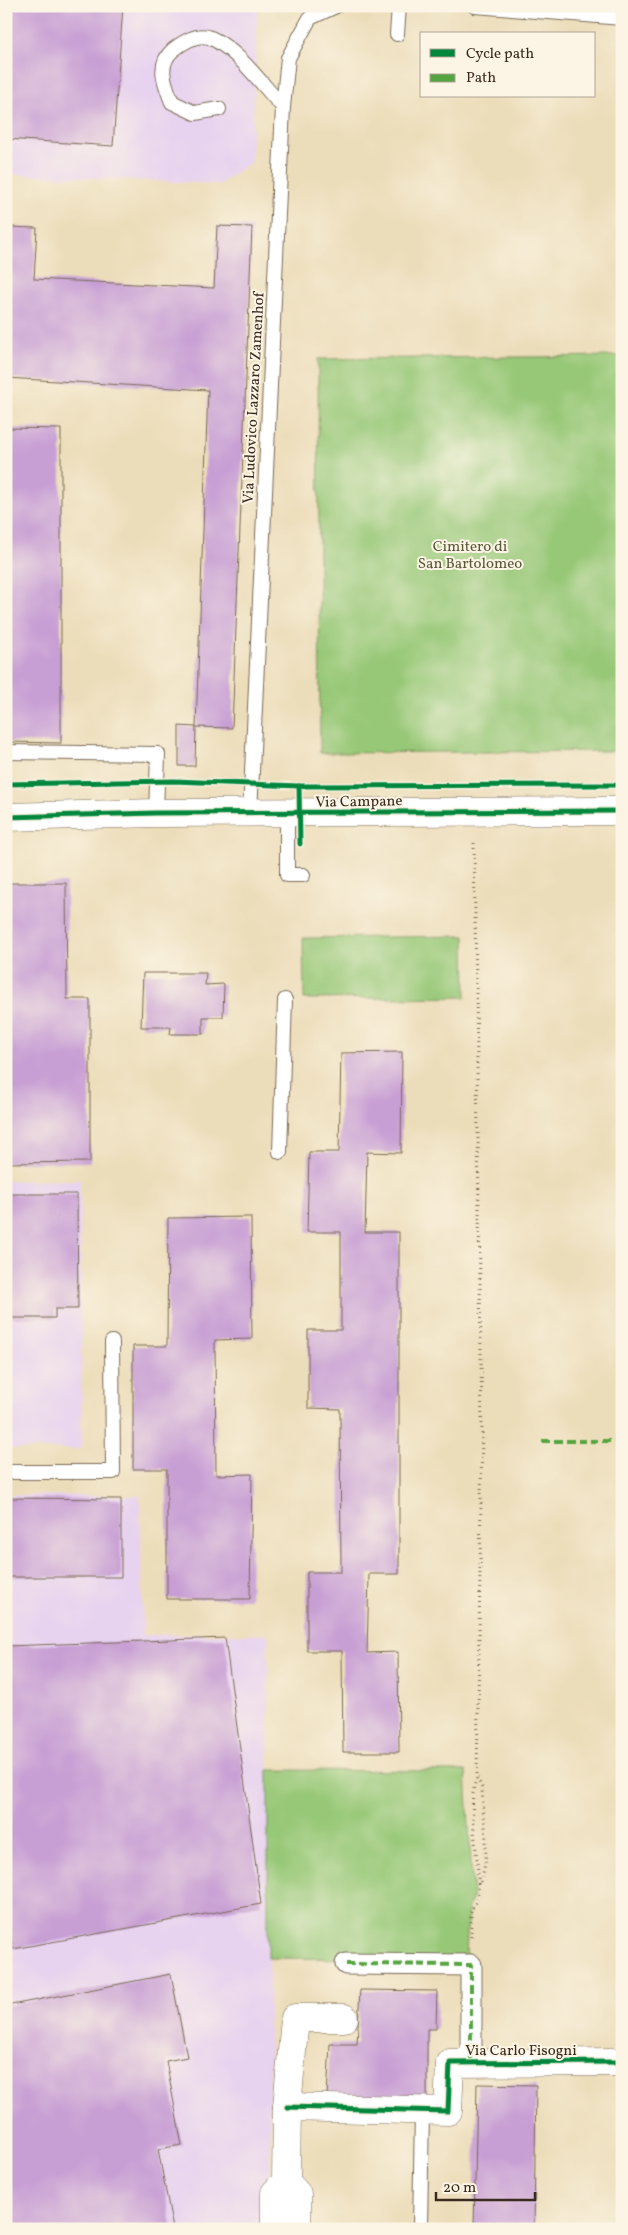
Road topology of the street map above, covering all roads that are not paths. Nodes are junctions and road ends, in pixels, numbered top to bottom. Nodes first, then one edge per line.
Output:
1 (336, 6) edge
2 (399, 6) edge
3 (475, 6) edge
4 (622, 18) edge
5 (397, 34) dead end
6 (283, 107) junction
7 (219, 109) dead end
8 (6, 752) edge
9 (622, 811) edge
10 (156, 814) junction
11 (250, 814) junction
12 (287, 814) junction
13 (6, 817) edge
14 (303, 875) dead end
15 (285, 1000) dead end
16 (280, 1152) dead end
17 (112, 1342) dead end
18 (6, 1472) edge
19 (346, 1964) dead end
20 (344, 2018) dead end
21 (622, 2062) edge
22 (471, 2063) junction
23 (288, 2107) junction
24 (422, 2111) junction
25 (286, 2182) junction
26 (275, 2229) edge
27 (297, 2229) edge
28 (420, 2229) edge

1 - 6 lane, Via Ludovico Lazzaro Zamenhof
2 - 5 lane
3 - 4 lane
6 - 7 lane
6 - 11 lane, Via Ludovico Lazzaro Zamenhof
8 - 10 lane
9 - 12 street, Via Campane
10 - 11 street, Via Campane
10 - 13 street, Via Campane
11 - 12 street, Via Campane
12 - 14 lane
15 - 16 lane
17 - 18 lane
19 - 22 street
20 - 23 street
21 - 22 street, Via Carlo Fisogni
22 - 24 street, Via Carlo Fisogni
23 - 24 street, Via Carlo Fisogni
23 - 25 street
24 - 28 lane
25 - 26 street
25 - 27 street

